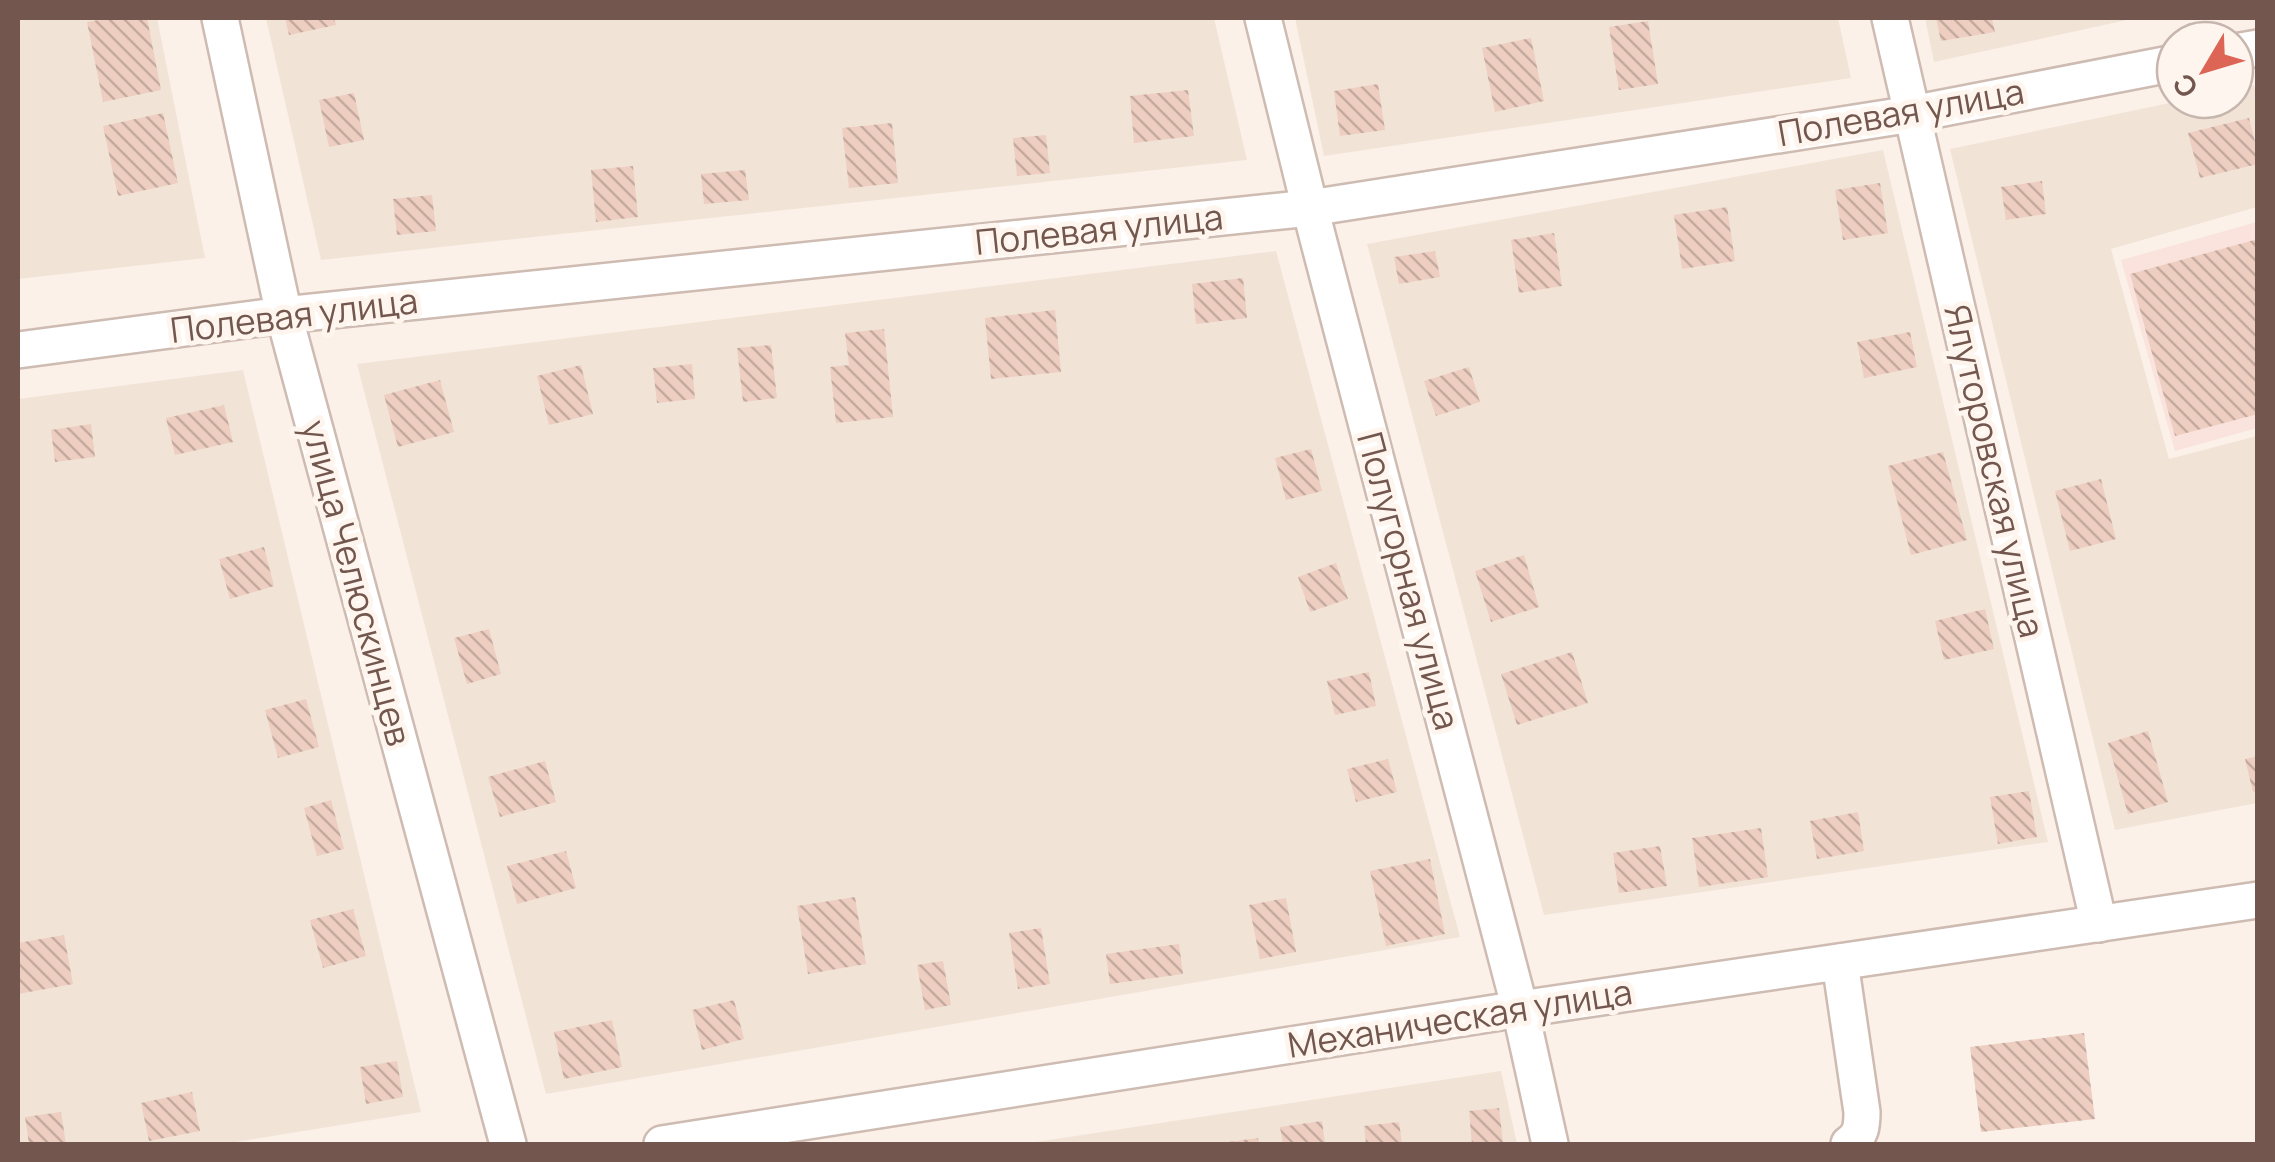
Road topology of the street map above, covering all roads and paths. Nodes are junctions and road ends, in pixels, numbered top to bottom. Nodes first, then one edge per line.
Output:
1 (220, 18) edge
2 (1263, 18) edge
3 (1890, 18) edge
4 (2155, 68) edge
5 (1912, 114) junction
6 (1310, 208) junction
7 (284, 315) junction
8 (18, 350) edge
9 (2258, 900) edge
10 (2098, 924) junction
11 (1840, 962) junction
12 (1520, 1009) junction
13 (508, 1144) edge
14 (662, 1144) edge
15 (1550, 1144) edge
16 (1849, 1144) edge

1 - 7 street, улица Челюскинцев
2 - 6 street, Полугорная улица
3 - 5 street, Ялуторовская улица
4 - 5 street, Полевая улица
5 - 6 street, Полевая улица
5 - 10 street, Ялуторовская улица
6 - 7 street, Полевая улица
6 - 12 street, Полугорная улица
7 - 8 street, Полевая улица
7 - 13 street, улица Челюскинцев
9 - 10 street, Механическая улица
10 - 11 street, Механическая улица
11 - 12 street, Механическая улица
11 - 16 street
12 - 14 street, Механическая улица
12 - 15 street, Полугорная улица

